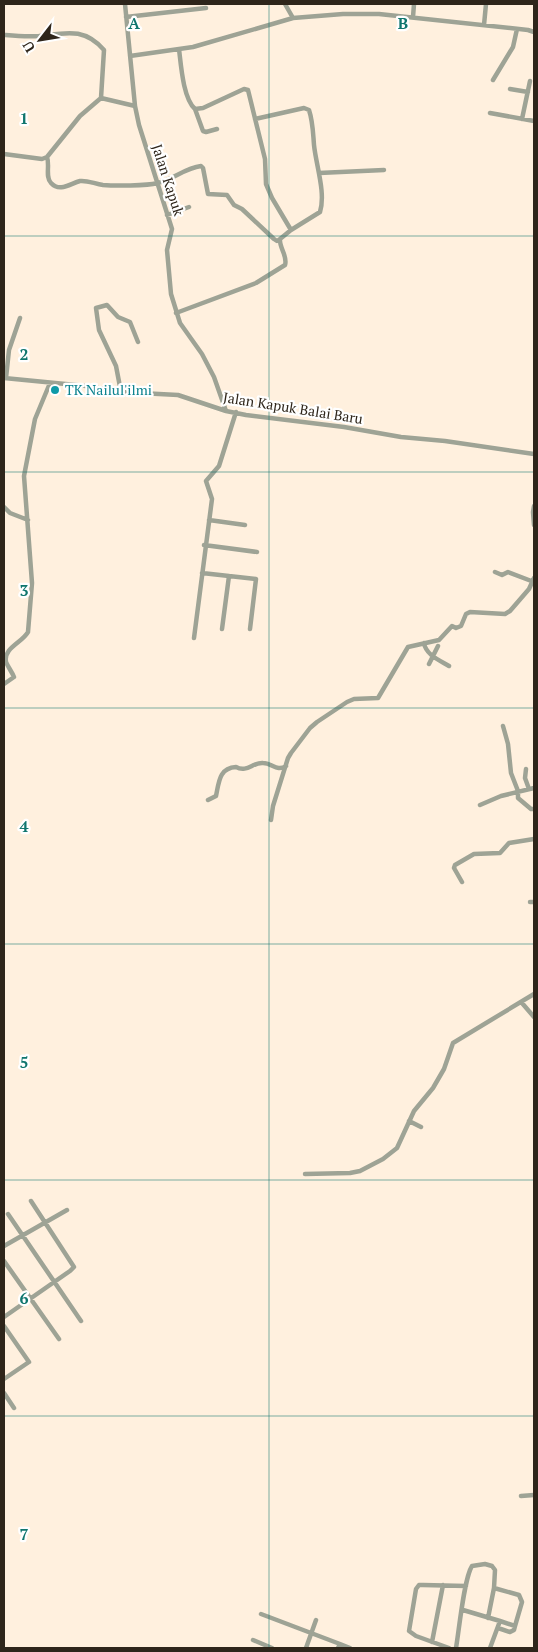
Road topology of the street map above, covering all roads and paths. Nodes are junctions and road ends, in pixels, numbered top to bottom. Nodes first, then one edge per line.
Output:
1 (125, 4) edge
2 (285, 4) edge
3 (414, 4) edge
4 (486, 4) edge
5 (206, 8) dead end
6 (126, 17) junction
7 (413, 17) junction
8 (293, 18) junction
9 (484, 25) junction
10 (517, 29) junction
11 (534, 32) edge
12 (4, 35) edge
13 (179, 49) junction
14 (130, 56) junction
15 (493, 80) dead end
16 (530, 80) dead end
17 (510, 89) dead end
18 (528, 92) junction
19 (101, 98) junction
20 (135, 106) junction
21 (195, 110) junction
22 (490, 113) dead end
23 (256, 119) junction
24 (522, 119) junction
25 (534, 122) edge
26 (217, 129) dead end
27 (4, 154) edge
28 (47, 157) junction
29 (384, 170) dead end
30 (319, 173) junction
31 (157, 183) junction
32 (189, 207) dead end
33 (167, 215) junction
34 (291, 230) junction
35 (280, 239) junction
36 (176, 313) junction
37 (20, 318) dead end
38 (138, 342) dead end
39 (5, 378) edge
40 (50, 383) junction
41 (121, 392) junction
42 (226, 411) junction
43 (236, 412) junction
44 (534, 454) edge
45 (534, 506) edge
46 (4, 507) edge
47 (28, 520) junction
48 (209, 520) junction
49 (245, 525) dead end
50 (534, 525) edge
51 (204, 545) junction
52 (257, 552) dead end
53 (495, 572) dead end
54 (202, 573) junction
55 (229, 576) junction
56 (534, 581) edge
57 (222, 629) dead end
58 (250, 629) dead end
59 (194, 638) dead end
60 (424, 643) junction
61 (438, 646) dead end
62 (432, 656) junction
63 (429, 664) dead end
64 (449, 666) dead end
65 (4, 684) edge
66 (503, 726) dead end
67 (286, 766) junction
68 (526, 769) dead end
69 (532, 788) edge
70 (518, 791) junction
71 (208, 800) dead end
72 (480, 805) dead end
73 (534, 809) edge
74 (271, 820) dead end
75 (534, 840) edge
76 (462, 882) dead end
77 (534, 994) edge
78 (522, 1003) junction
79 (534, 1016) edge
80 (409, 1120) junction
81 (421, 1127) dead end
82 (304, 1174) dead end
83 (31, 1201) dead end
84 (67, 1210) dead end
85 (8, 1214) dead end
86 (45, 1223) junction
87 (22, 1235) junction
88 (4, 1246) edge
89 (4, 1261) edge
90 (54, 1283) junction
91 (32, 1298) junction
92 (4, 1317) edge
93 (81, 1321) dead end
94 (4, 1326) edge
95 (59, 1339) dead end
96 (4, 1379) edge
97 (4, 1393) edge
98 (14, 1408) dead end
99 (521, 1496) dead end
100 (534, 1496) edge
101 (442, 1585) junction
102 (466, 1586) junction
103 (494, 1588) junction
104 (463, 1610) junction
105 (261, 1614) dead end
106 (488, 1618) junction
107 (316, 1620) dead end
108 (500, 1621) junction
109 (515, 1626) junction
110 (498, 1628) junction
111 (312, 1633) junction
112 (253, 1640) dead end
113 (432, 1642) junction
114 (339, 1646) edge
115 (272, 1648) edge
116 (306, 1648) edge
117 (350, 1648) edge
118 (449, 1648) edge
119 (456, 1648) edge
120 (490, 1648) edge

1 - 6 street, Jalan Kapuk
2 - 8 street
3 - 7 street
4 - 9 street
5 - 6 street
6 - 14 street, Jalan Kapuk
7 - 8 street
7 - 9 street
8 - 13 street
9 - 10 street
10 - 11 street
10 - 15 street
12 - 19 street
13 - 14 street
13 - 21 street
14 - 20 street, Jalan Kapuk
16 - 18 street
17 - 18 street
18 - 24 street
19 - 20 street
19 - 28 street
20 - 31 street, Jalan Kapuk
21 - 23 street
21 - 26 street
22 - 24 street
23 - 30 street
23 - 34 street
24 - 25 street
27 - 28 street
28 - 31 street
29 - 30 street
30 - 34 street
31 - 33 street, Jalan Kapuk
31 - 35 street
32 - 33 street
33 - 36 street, Jalan Kapuk
34 - 35 street
35 - 36 street
36 - 42 street, Jalan Kapuk
37 - 39 street
38 - 41 street
39 - 40 street, Jalan Kapuk Balai Baru
40 - 41 street, Jalan Kapuk Balai Baru
40 - 47 street
41 - 42 street, Jalan Kapuk Balai Baru
42 - 43 street, Jalan Kapuk Balai Baru
43 - 44 street, Jalan Kapuk Balai Baru
43 - 48 street
45 - 50 street
46 - 47 street
47 - 65 street
48 - 49 street
48 - 51 street
51 - 52 street
51 - 54 street
53 - 56 street
54 - 55 street
54 - 59 street
55 - 57 street
55 - 58 street
56 - 60 street
60 - 62 street
60 - 67 street
61 - 62 street
62 - 63 street
62 - 64 street
66 - 70 street
67 - 71 street
67 - 74 street
68 - 69 street
69 - 70 street
70 - 72 street
70 - 73 street
75 - 76 street
77 - 78 street
78 - 79 street
78 - 80 street
80 - 81 street
80 - 82 street
83 - 86 street
84 - 86 street
85 - 87 street
86 - 87 street
86 - 90 street
87 - 88 street
87 - 90 street
89 - 91 street
90 - 91 street
90 - 93 street
91 - 92 street
91 - 95 street
94 - 96 street
97 - 98 street
99 - 100 street
101 - 102 street
101 - 113 street
101 - 113 street
102 - 103 street
102 - 104 street
103 - 106 street
103 - 109 street
104 - 106 street
104 - 119 street
105 - 111 street
106 - 108 street
107 - 111 street
108 - 109 street
108 - 110 street
109 - 110 street
110 - 120 street
111 - 114 street
111 - 116 street
112 - 115 street
113 - 118 street
114 - 117 street

